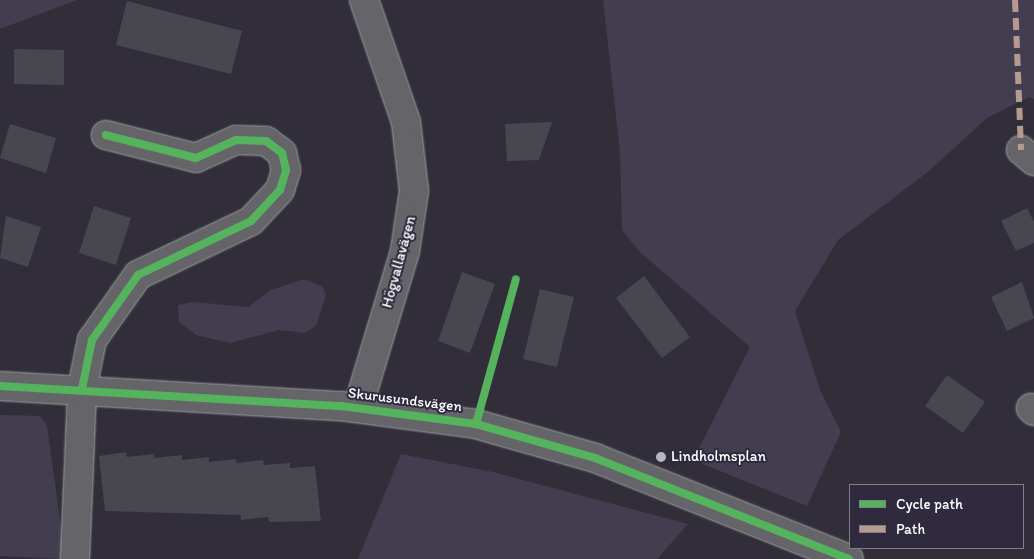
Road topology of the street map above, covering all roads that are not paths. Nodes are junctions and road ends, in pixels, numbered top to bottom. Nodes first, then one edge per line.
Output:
1 (364, 0) edge
2 (106, 135) dead end
3 (0, 386) edge
4 (82, 389) junction
5 (358, 407) junction
6 (75, 559) edge
7 (849, 559) edge

1 - 5 street, Högvallavägen
2 - 4 street
3 - 4 street, Skurusundsvägen
4 - 5 street, Skurusundsvägen
4 - 6 street
5 - 7 street, Skurusundsvägen

